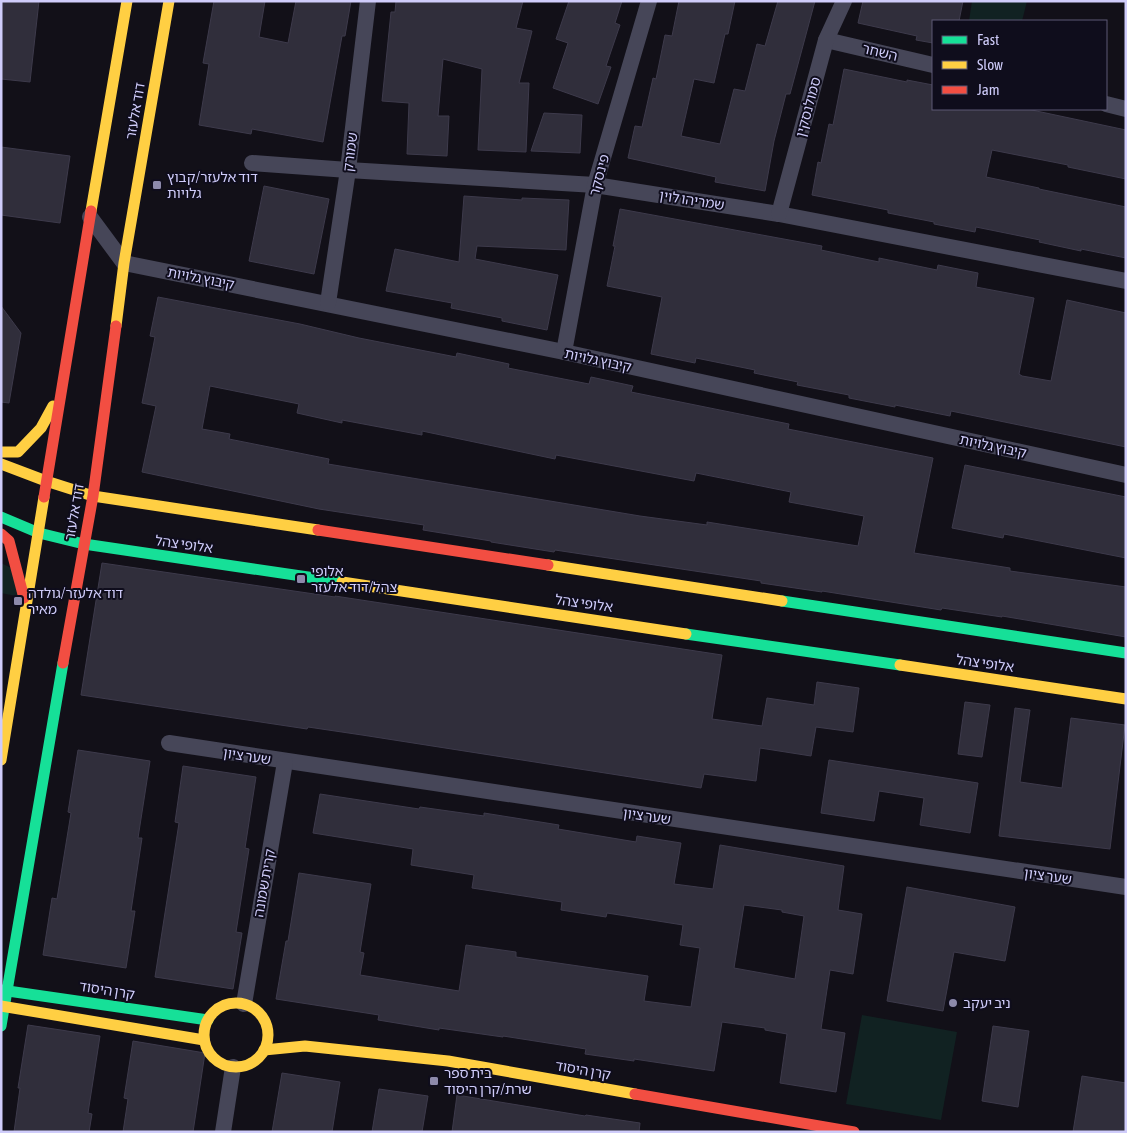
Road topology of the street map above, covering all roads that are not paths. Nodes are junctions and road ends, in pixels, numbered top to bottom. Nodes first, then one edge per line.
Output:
1 (127, 1) edge
2 (169, 1) edge
3 (368, 1) edge
4 (649, 1) edge
5 (844, 1) edge
6 (826, 40) junction
7 (932, 65) edge
8 (1107, 104) edge
9 (1126, 109) edge
10 (252, 163) dead end
11 (348, 170) junction
12 (595, 185) junction
13 (779, 214) junction
14 (90, 217) junction
15 (124, 263) junction
16 (1126, 281) edge
17 (328, 303) junction
18 (564, 352) junction
19 (62, 390) junction
20 (1, 452) edge
21 (1, 464) edge
22 (1126, 475) edge
23 (46, 481) junction
24 (93, 496) junction
25 (1, 517) edge
26 (39, 533) junction
27 (1, 534) edge
28 (84, 544) junction
29 (26, 605) junction
30 (1126, 653) edge
31 (1126, 699) edge
32 (169, 743) dead end
33 (1, 760) edge
34 (285, 762) junction
35 (1126, 887) edge
36 (5, 990) edge
37 (244, 1004) junction
38 (3, 1007) edge
39 (208, 1020) junction
40 (1, 1026) edge
41 (267, 1031) junction
42 (204, 1040) junction
43 (305, 1046) junction
44 (264, 1050) junction
45 (233, 1067) junction
46 (223, 1132) edge
47 (854, 1132) edge

1 - 14 street, דוד אלעזר
2 - 15 street, דוד אלעזר
3 - 11 street, שמורק
4 - 12 street, פינסקר
5 - 6 street, סמולנסקין
6 - 7 street, השחר
6 - 13 street, סמולנסקין
8 - 9 street
10 - 11 street, שמריהו לוין
11 - 12 street, שמריהו לוין
11 - 17 street, שמורק
12 - 13 street, שמריהו לוין
12 - 18 street, פינסקר
13 - 16 street, שמריהו לוין
14 - 15 street
14 - 19 street, דוד אלעזר
15 - 17 street, קיבוץ גלויות
15 - 24 street, דוד אלעזר
17 - 18 street, קיבוץ גלויות
18 - 22 street, קיבוץ גלויות
19 - 20 street
19 - 23 street, דוד אלעזר
21 - 23 street
23 - 24 street
23 - 26 street, דוד אלעזר
24 - 28 street, דוד אלעזר
24 - 30 street
25 - 26 street, אלופי צהל
26 - 28 street, אלופי צהל
26 - 29 street, דוד אלעזר
27 - 29 street
28 - 31 street, אלופי צהל
28 - 36 street, דוד אלעזר
29 - 33 street, דוד אלעזר
32 - 34 street, שער ציון
34 - 35 street, שער ציון
34 - 37 street, קרית שמונה
36 - 38 street, דוד אלעזר
36 - 39 street, קרן היסוד
37 - 39 street
37 - 41 street
38 - 40 street, דוד אלעזר
38 - 42 street
39 - 42 street
41 - 43 street, קרן היסוד
41 - 44 street
42 - 45 street
43 - 44 street, קרן היסוד
43 - 47 street, קרן היסוד
44 - 45 street
45 - 46 street

